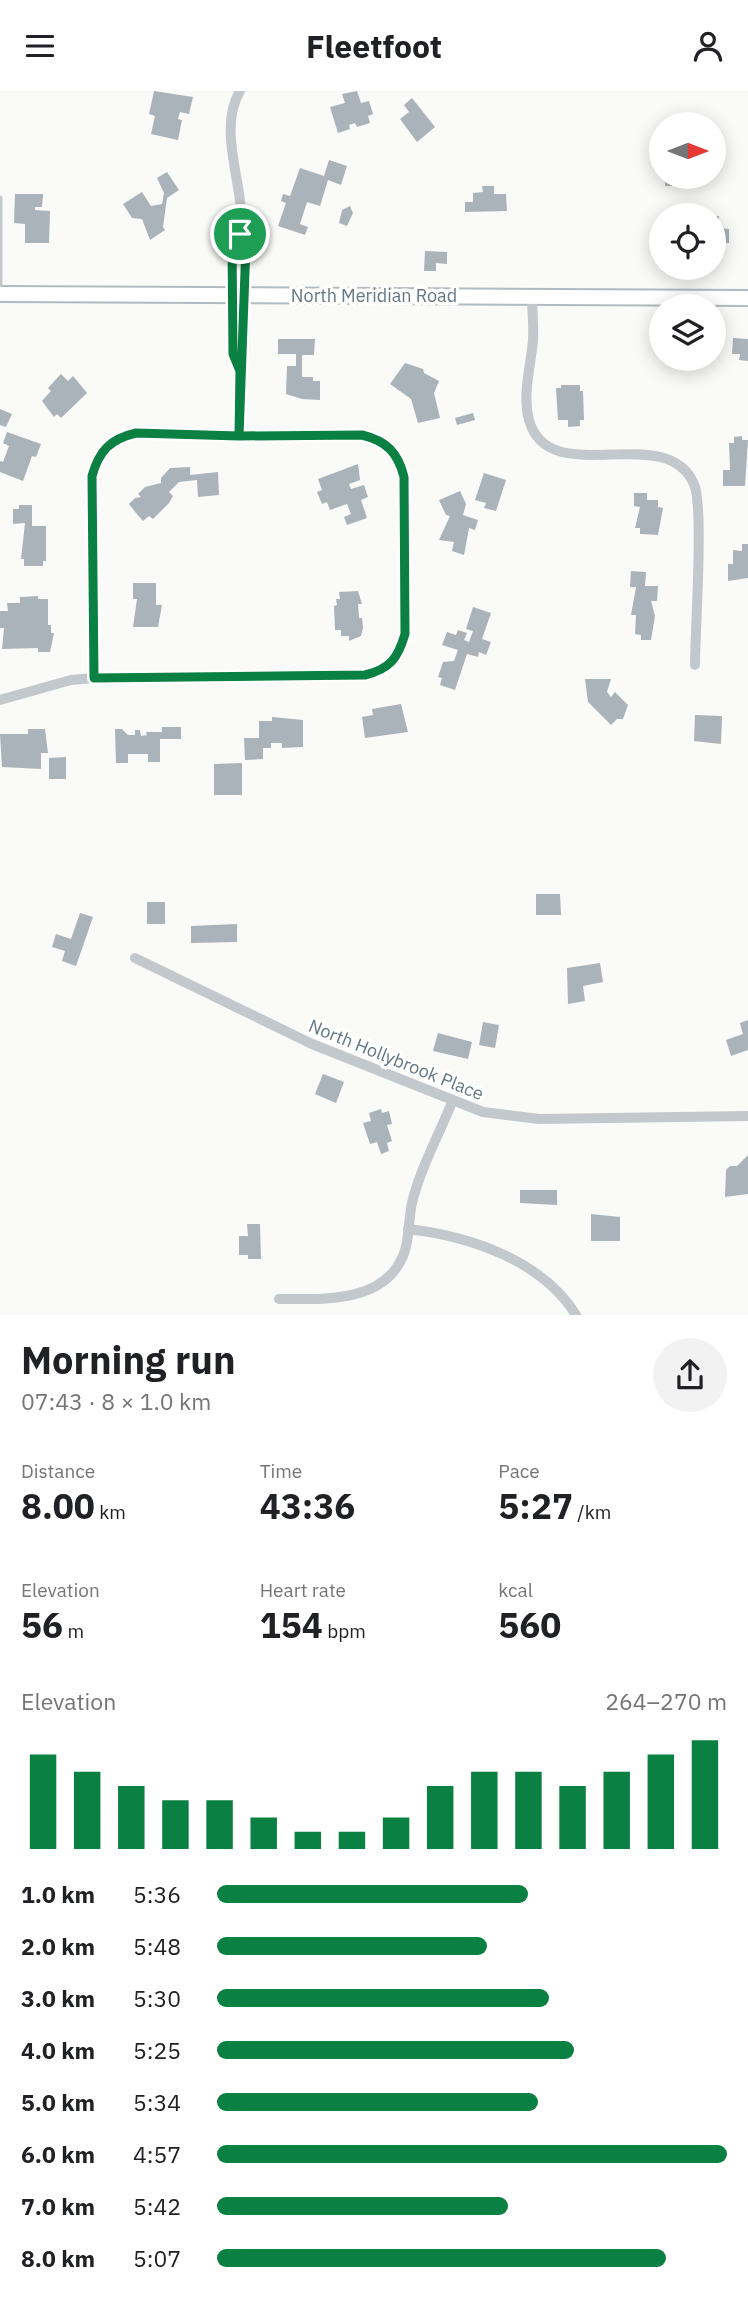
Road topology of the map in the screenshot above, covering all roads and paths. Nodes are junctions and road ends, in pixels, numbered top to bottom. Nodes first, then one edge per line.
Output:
1 (240, 91) edge
2 (0, 198) edge
3 (0, 294) edge
4 (239, 296) junction
5 (532, 297) junction
6 (748, 298) edge
7 (239, 436) junction
8 (695, 665) dead end
9 (94, 678) junction
10 (0, 700) edge
11 (135, 958) dead end
12 (452, 1102) junction
13 (748, 1115) edge
14 (408, 1229) junction
15 (279, 1299) dead end
16 (576, 1315) edge

1 - 4 street
2 - 3 lane
3 - 4 street, North Meridian Road
4 - 5 street, North Meridian Road
4 - 7 street
5 - 6 street, North Meridian Road
5 - 8 street
7 - 9 street
7 - 9 street
9 - 10 street
11 - 12 street, North Hollybrook Place
12 - 13 street, North Hollybrook Place
12 - 14 street
14 - 15 street
14 - 16 street

